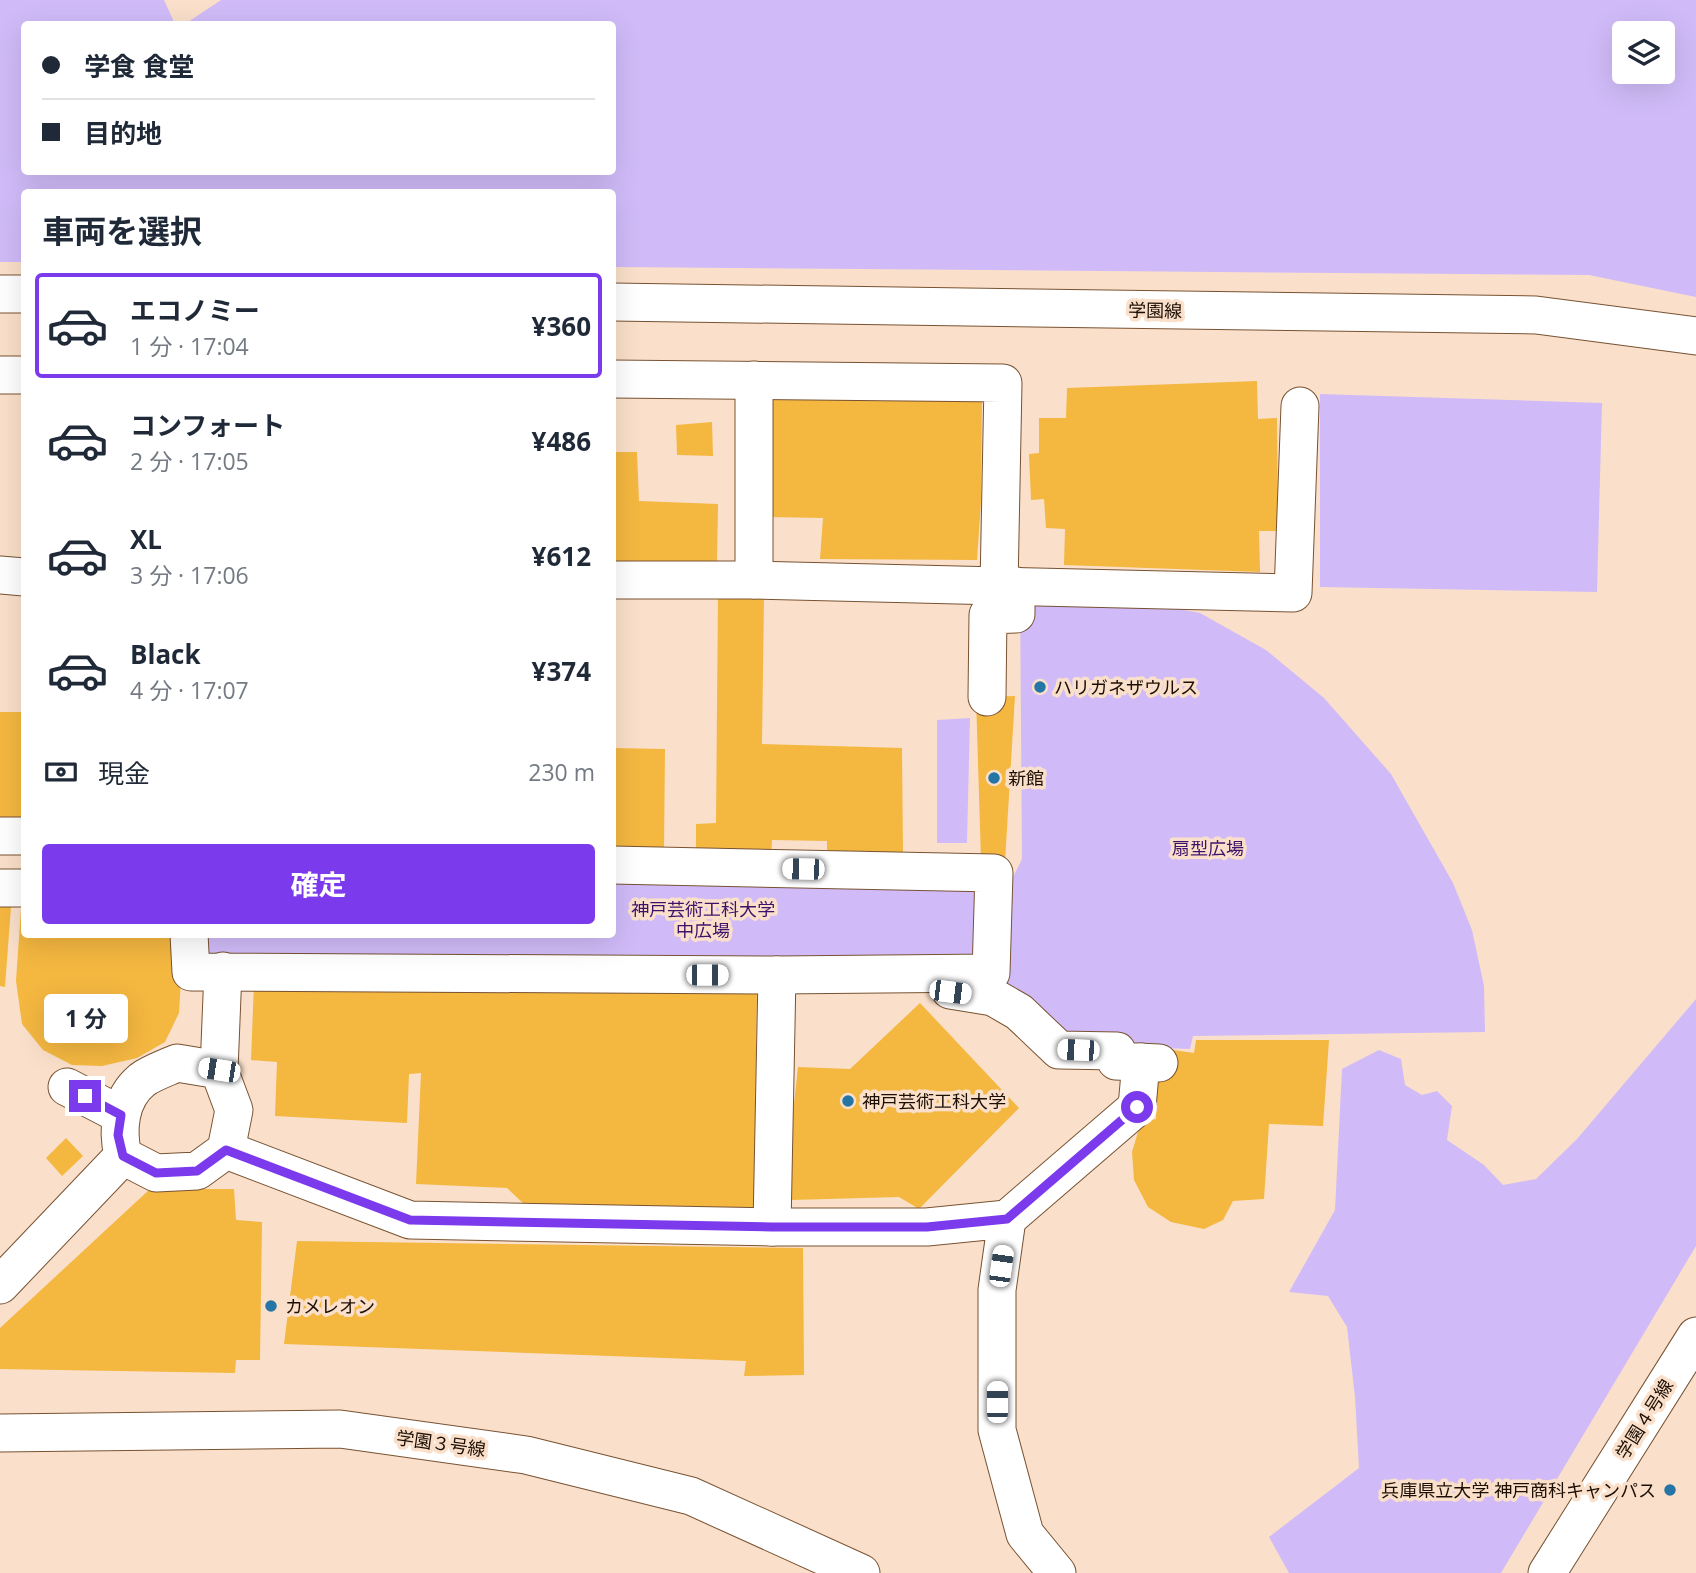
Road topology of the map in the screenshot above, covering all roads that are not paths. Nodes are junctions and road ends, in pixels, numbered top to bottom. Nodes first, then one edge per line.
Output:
1 (0, 294) edge
2 (21, 294) edge
3 (616, 302) edge
4 (1696, 336) edge
5 (0, 375) edge
6 (21, 375) edge
7 (616, 379) edge
8 (754, 380) junction
9 (1300, 406) dead end
10 (0, 575) edge
11 (21, 577) edge
12 (616, 580) edge
13 (754, 580) junction
14 (1008, 586) junction
15 (987, 697) dead end
16 (0, 836) edge
17 (21, 836) edge
18 (616, 865) edge
19 (0, 888) edge
20 (21, 888) edge
21 (189, 938) edge
22 (223, 971) junction
23 (950, 972) junction
24 (777, 975) junction
25 (219, 1070) junction
26 (67, 1087) dead end
27 (121, 1115) junction
28 (226, 1150) junction
29 (123, 1156) junction
30 (1007, 1219) junction
31 (772, 1227) junction
32 (0, 1285) edge
33 (1696, 1336) edge
34 (0, 1433) edge
35 (861, 1573) edge
36 (1057, 1573) edge
37 (1546, 1573) edge

1 - 2 street
3 - 4 street, 学園線
5 - 6 street
7 - 8 street
8 - 13 street
8 - 14 street
9 - 14 street
10 - 11 street
12 - 13 street
13 - 14 street
14 - 15 street
16 - 17 street
18 - 23 street
19 - 20 street
21 - 22 street
22 - 24 street
22 - 25 street
23 - 24 street
23 - 30 street
24 - 31 street
25 - 27 street
25 - 28 street
26 - 27 street
27 - 29 street
28 - 29 street
28 - 31 street
29 - 32 street
30 - 31 street
30 - 36 street
33 - 37 street, 学園４号線
34 - 35 street, 学園３号線

